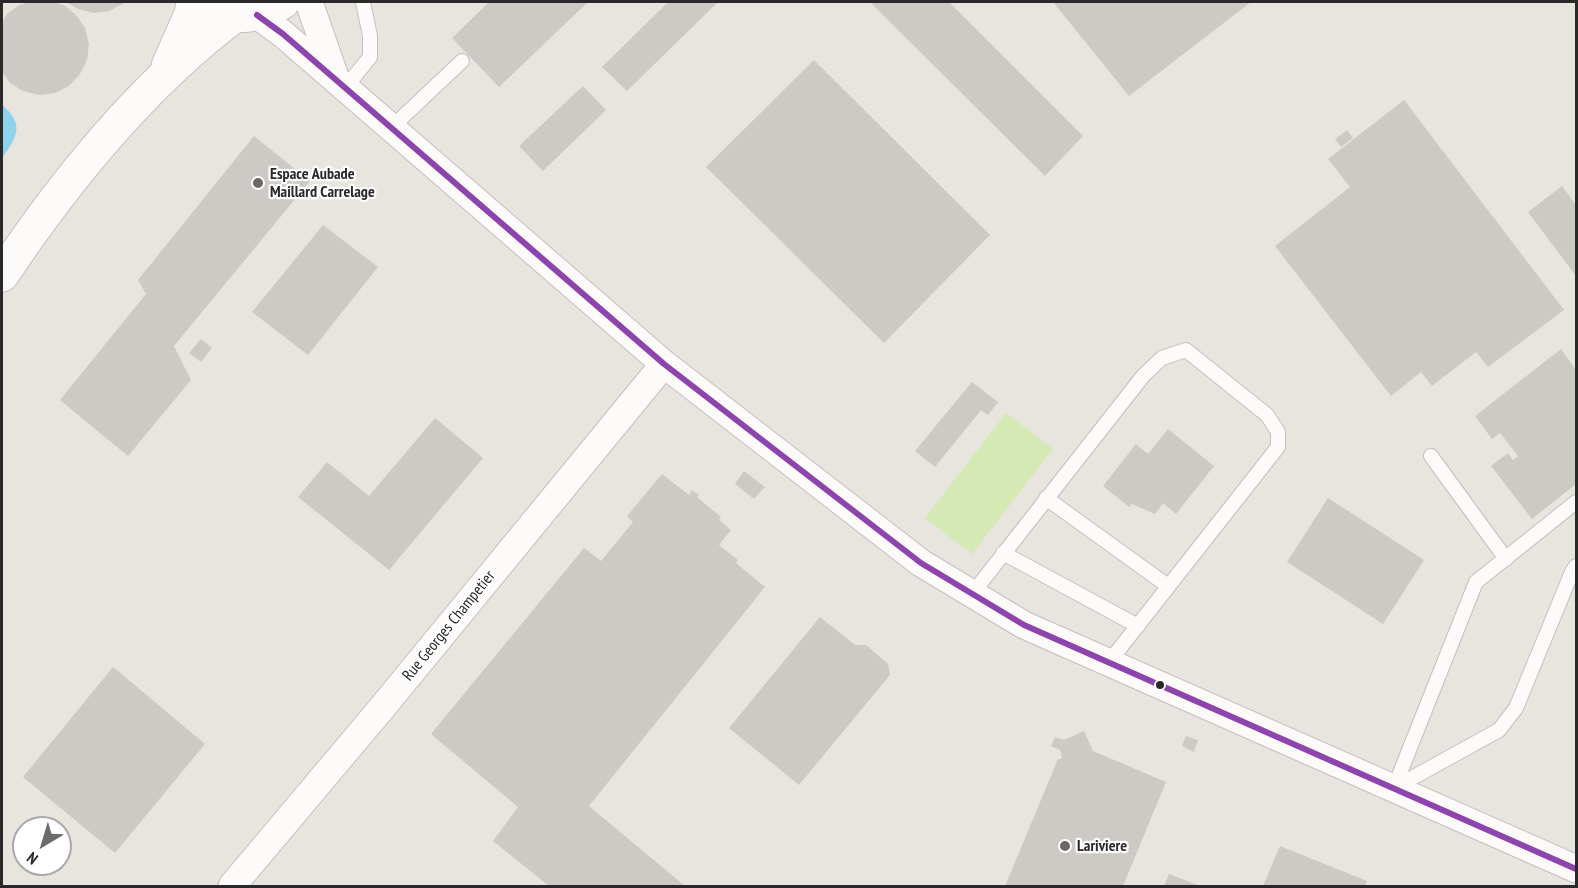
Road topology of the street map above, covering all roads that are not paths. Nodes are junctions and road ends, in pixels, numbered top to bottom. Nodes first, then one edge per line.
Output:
1 (193, 2) edge
2 (205, 2) edge
3 (309, 2) edge
4 (363, 2) edge
5 (258, 11) edge
6 (462, 61) dead end
7 (163, 76) junction
8 (340, 85) junction
9 (391, 128) junction
10 (2, 275) edge
11 (664, 364) junction
12 (1431, 456) dead end
13 (1046, 498) junction
14 (1576, 502) edge
15 (1003, 553) junction
16 (1506, 559) junction
17 (1576, 566) edge
18 (1168, 586) junction
19 (972, 594) junction
20 (1138, 626) junction
21 (1109, 662) junction
22 (1394, 788) junction
23 (1576, 869) edge
24 (232, 886) edge

1 - 7 main road
2 - 5 main road
3 - 8 street
4 - 8 lane
5 - 7 main road
5 - 8 street
6 - 9 lane
7 - 10 main road
8 - 9 street
9 - 11 street
11 - 19 street
11 - 24 street, Rue Georges Champetier
12 - 16 lane
13 - 15 lane
13 - 18 lane
13 - 18 lane
14 - 16 lane
15 - 19 lane
15 - 20 lane
16 - 22 lane
17 - 22 lane
18 - 20 lane
19 - 21 street
20 - 21 lane
21 - 22 street
22 - 23 street

